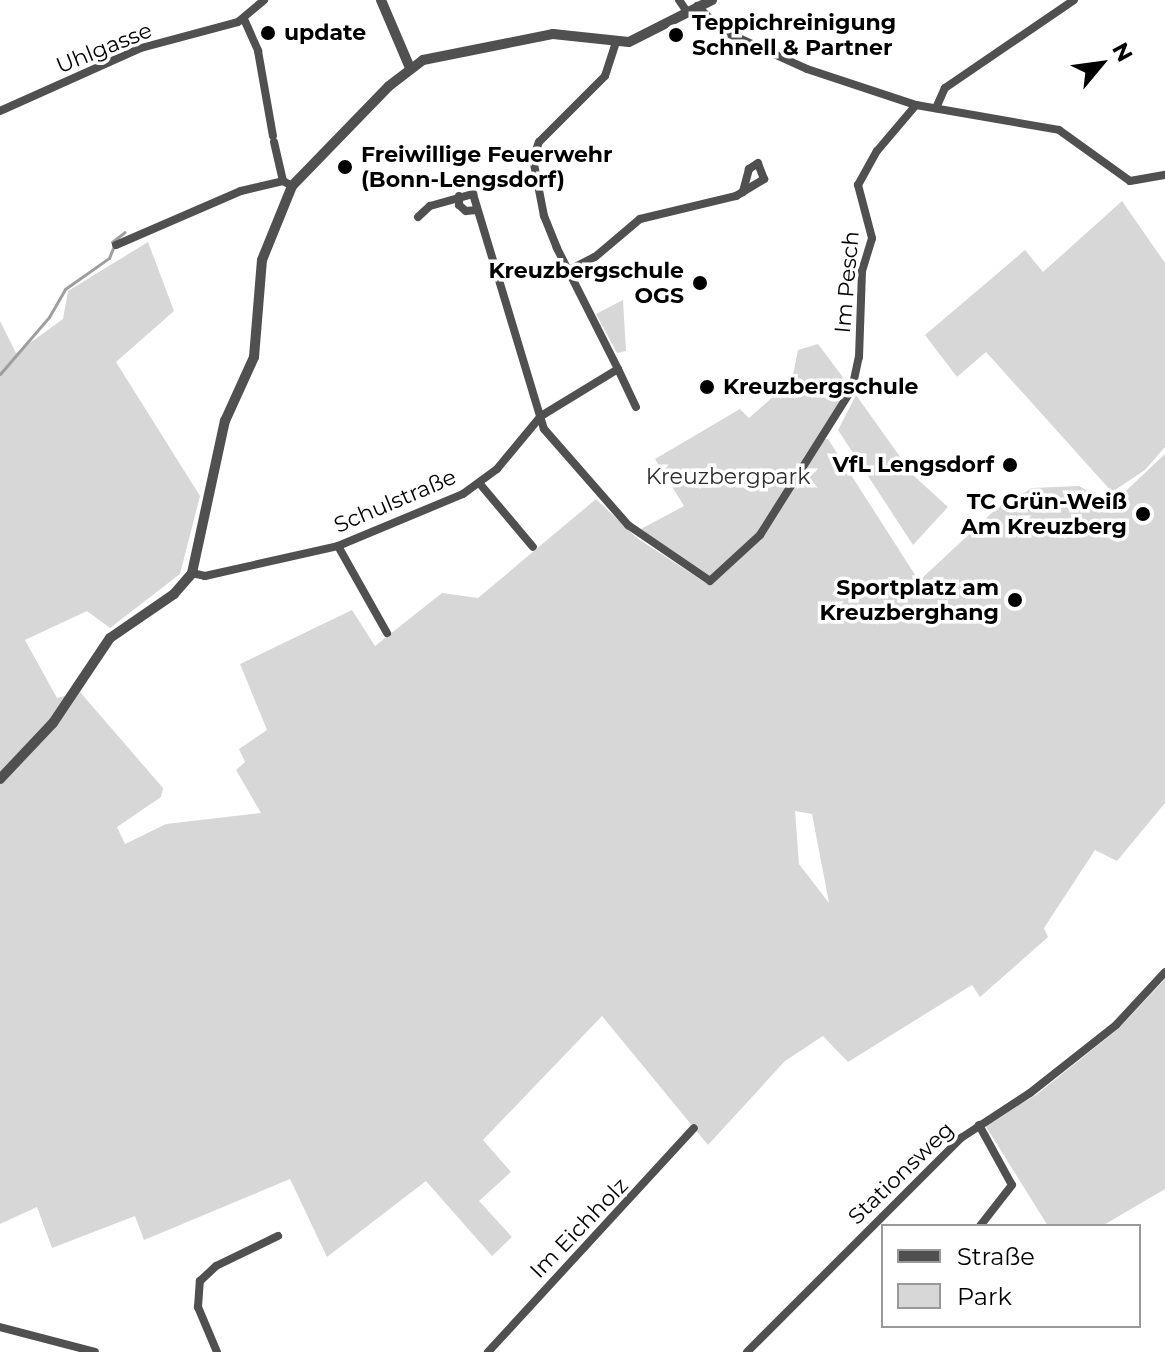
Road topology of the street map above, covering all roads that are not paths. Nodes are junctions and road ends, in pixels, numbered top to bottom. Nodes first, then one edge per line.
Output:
1 (264, 0) edge
2 (381, 0) edge
3 (679, 0) edge
4 (712, 0) edge
5 (1074, 0) edge
6 (692, 9) junction
7 (244, 19) junction
8 (616, 42) junction
9 (410, 68) junction
10 (916, 105) junction
11 (936, 108) junction
12 (0, 111) edge
13 (1165, 175) edge
14 (288, 183) junction
15 (743, 192) dead end
16 (459, 196) junction
17 (477, 210) junction
18 (418, 217) dead end
19 (116, 245) dead end
20 (567, 271) junction
21 (618, 369) junction
22 (636, 407) dead end
23 (541, 416) junction
24 (480, 484) junction
25 (338, 546) junction
26 (533, 547) dead end
27 (192, 573) junction
28 (387, 633) dead end
29 (0, 779) edge
30 (1165, 972) edge
31 (979, 1125) junction
32 (694, 1128) dead end
33 (982, 1224) edge
34 (278, 1236) dead end
35 (0, 1327) edge
36 (95, 1352) edge
37 (217, 1352) edge
38 (488, 1352) edge
39 (747, 1352) edge

1 - 7 street, Uhlgasse
2 - 9 street
3 - 6 street
4 - 6 street
5 - 11 street
6 - 8 street
6 - 10 street
7 - 12 street, Uhlgasse
7 - 14 street
8 - 9 street
8 - 20 street
9 - 14 street
10 - 11 street
10 - 23 street, Im Pesch
11 - 13 street
14 - 19 street
14 - 27 street
15 - 20 street
16 - 17 street
16 - 17 street
16 - 18 street
17 - 23 street
20 - 21 street
21 - 22 street
21 - 23 street, Schulstraße
23 - 24 street, Schulstraße
24 - 25 street, Schulstraße
24 - 26 street
25 - 27 street, Schulstraße
25 - 28 street
27 - 29 street
30 - 31 street, Stationsweg
31 - 33 street
31 - 39 street, Stationsweg
32 - 38 street, Im Eichholz
34 - 37 street
35 - 36 street

